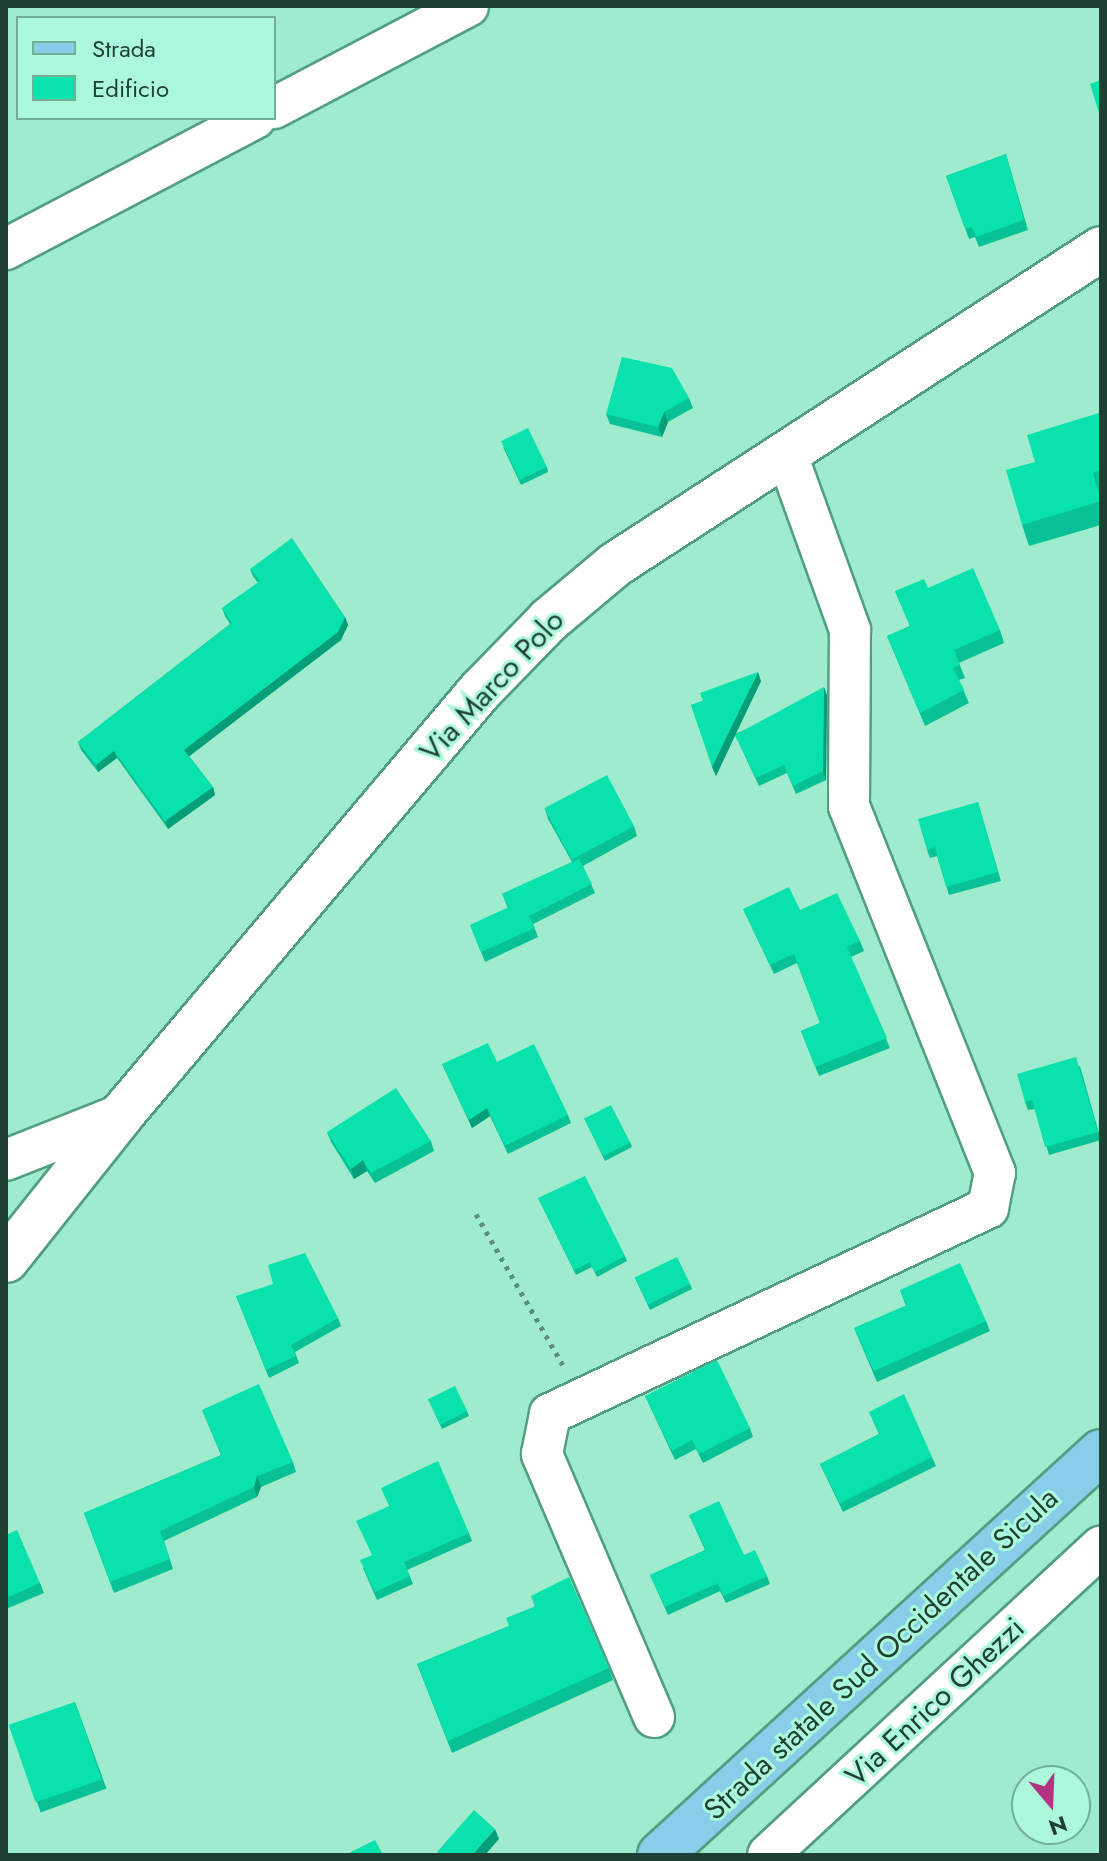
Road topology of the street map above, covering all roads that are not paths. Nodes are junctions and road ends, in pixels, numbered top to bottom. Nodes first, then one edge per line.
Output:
1 (468, 6) edge
2 (276, 107) edge
3 (251, 120) edge
4 (6, 249) edge
5 (1101, 249) edge
6 (786, 452) junction
7 (122, 1114) junction
8 (6, 1160) edge
9 (6, 1260) edge
10 (1101, 1452) edge
11 (1098, 1561) edge
12 (654, 1717) dead end
13 (660, 1855) edge
14 (768, 1855) edge

1 - 2 street
3 - 4 street
5 - 6 street, Via Marco Polo
6 - 7 street, Via Marco Polo
6 - 12 street
7 - 8 street
7 - 9 street, Via Marco Polo
10 - 13 main road, Strada statale Sud Occidentale Sicula
11 - 14 street, Via Enrico Ghezzi

